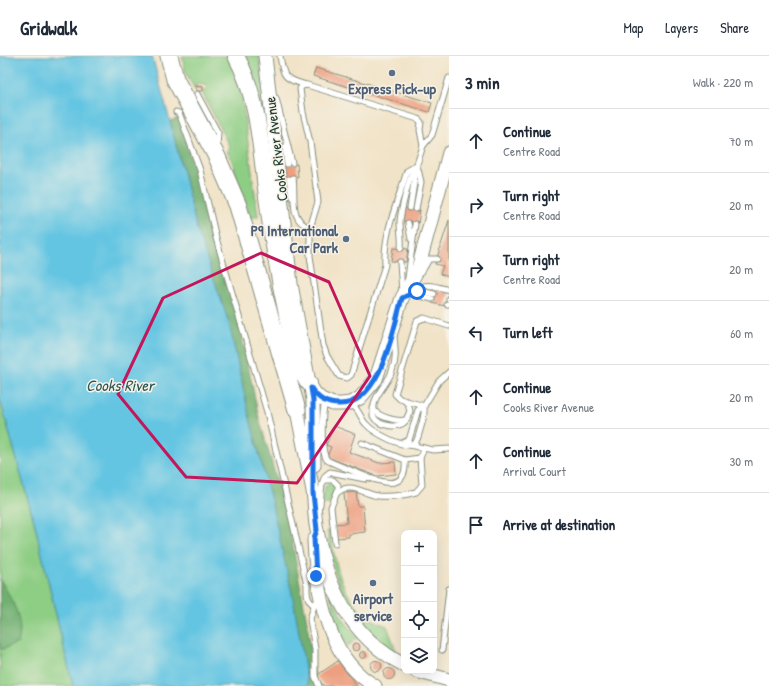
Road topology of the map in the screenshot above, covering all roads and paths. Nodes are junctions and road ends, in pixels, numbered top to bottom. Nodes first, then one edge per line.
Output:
1 (170, 56) edge
2 (236, 56) edge
3 (280, 56) edge
4 (265, 58) edge
5 (449, 78) edge
6 (307, 85) junction
7 (197, 94) dead end
8 (176, 112) dead end
9 (423, 146) junction
10 (449, 153) edge
11 (217, 158) junction
12 (289, 164) dead end
13 (415, 166) junction
14 (264, 172) junction
15 (291, 178) dead end
16 (410, 208) dead end
17 (416, 209) dead end
18 (408, 223) dead end
19 (415, 224) dead end
20 (310, 228) junction
21 (412, 244) junction
22 (401, 248) dead end
23 (437, 259) dead end
24 (400, 262) dead end
25 (449, 290) edge
26 (407, 293) junction
27 (433, 296) dead end
28 (449, 326) edge
29 (393, 330) junction
30 (449, 372) edge
31 (310, 386) junction
32 (404, 400) junction
33 (326, 402) junction
34 (346, 404) junction
35 (424, 406) junction
36 (297, 410) junction
37 (402, 442) junction
38 (362, 443) dead end
39 (409, 444) junction
40 (424, 448) junction
41 (449, 449) edge
42 (420, 458) junction
43 (405, 460) junction
44 (377, 481) junction
45 (318, 488) junction
46 (337, 493) junction
47 (316, 524) junction
48 (335, 543) dead end
49 (449, 589) edge
50 (317, 603) junction
51 (442, 650) dead end
52 (401, 663) edge
53 (424, 674) edge
54 (449, 680) edge
55 (319, 686) edge
56 (375, 686) edge

1 - 11 highway
2 - 14 main road
3 - 6 lane
4 - 12 lane
4 - 31 street, Cooks River Avenue
5 - 9 lane
6 - 9 lane
6 - 20 lane
7 - 11 lane
8 - 50 lane
9 - 13 lane
10 - 26 street
11 - 36 highway
13 - 16 lane
13 - 17 lane
13 - 20 lane
13 - 22 lane
14 - 31 main road
14 - 36 main road
15 - 20 lane
18 - 21 lane
19 - 21 lane
21 - 26 lane
23 - 26 lane
24 - 26 lane
25 - 26 lane
26 - 27 lane
26 - 29 street
28 - 32 lane
29 - 32 lane
29 - 34 street
30 - 35 lane
31 - 33 street
31 - 45 street, Cooks River Avenue
32 - 35 lane
33 - 34 street
33 - 44 lane
34 - 37 lane
35 - 37 lane
35 - 39 lane
36 - 45 street
37 - 39 lane
38 - 43 lane
39 - 40 lane
40 - 41 lane
40 - 42 lane
42 - 43 lane
42 - 46 lane
43 - 44 lane
44 - 45 lane
45 - 46 lane
45 - 47 street
46 - 48 lane
47 - 50 street
47 - 52 street
49 - 51 lane
50 - 55 lane
50 - 56 street
53 - 54 street

